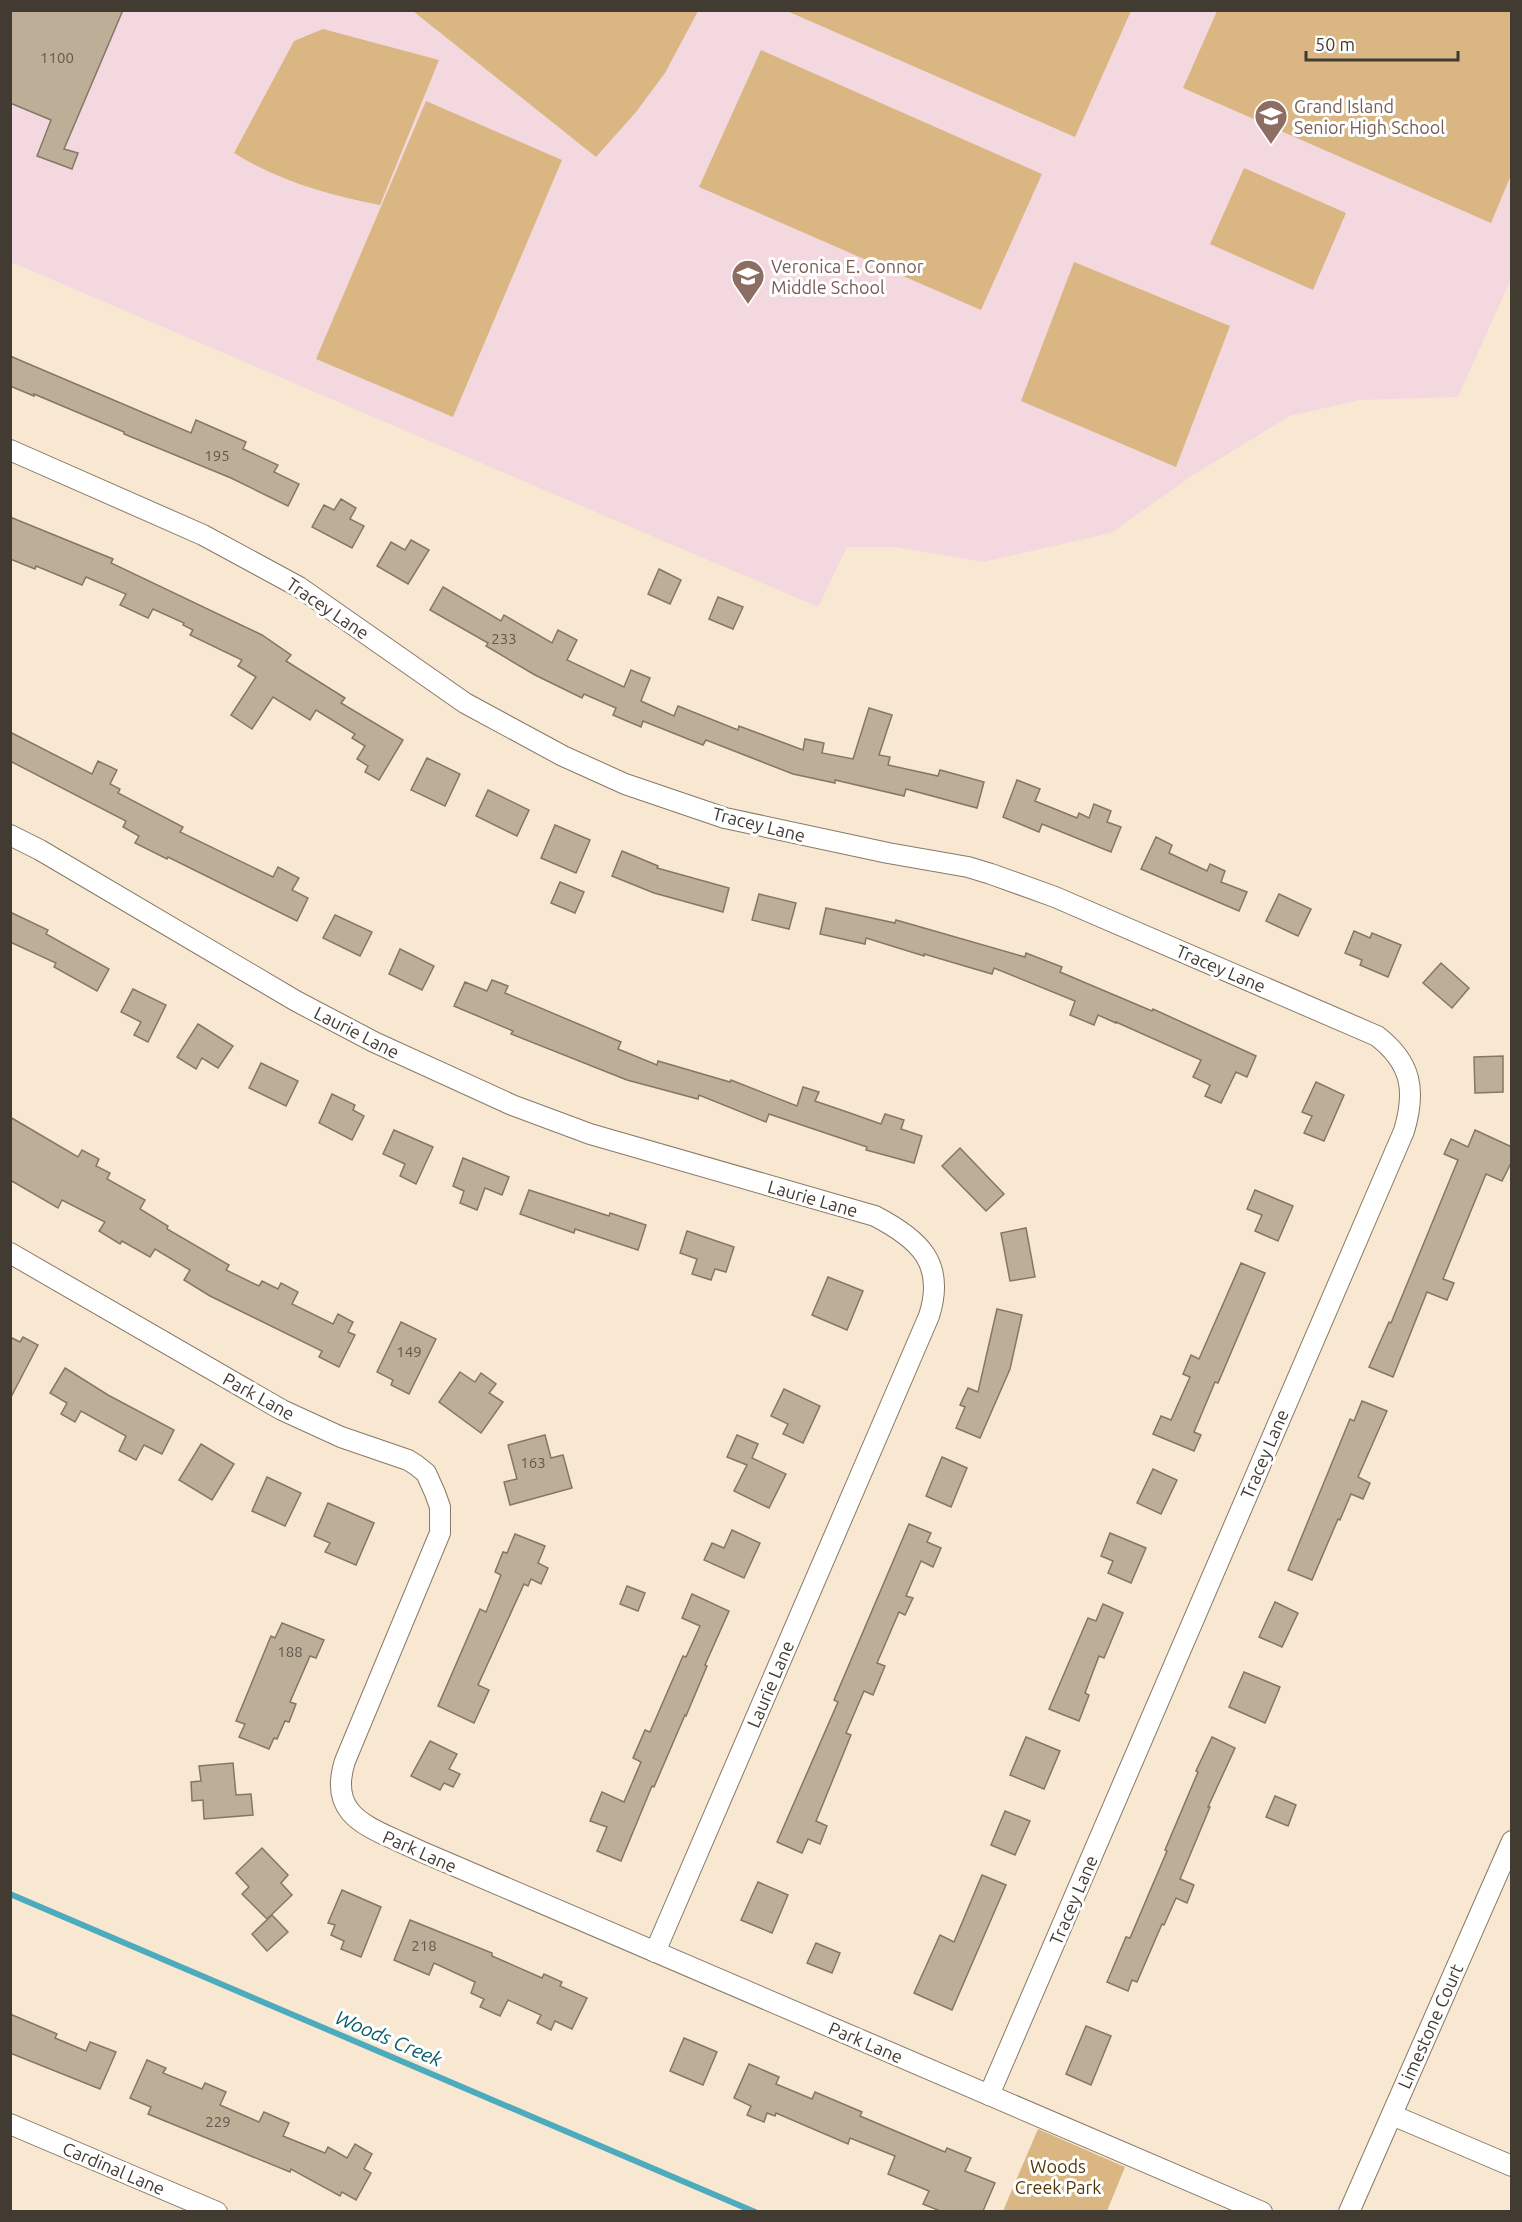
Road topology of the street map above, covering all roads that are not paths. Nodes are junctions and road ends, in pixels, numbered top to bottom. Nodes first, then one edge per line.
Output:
1 (10, 450) edge
2 (10, 835) edge
3 (10, 1253) edge
4 (1512, 1841) edge
5 (655, 1952) junction
6 (989, 2095) junction
7 (1392, 2115) junction
8 (10, 2124) edge
9 (1512, 2166) edge
10 (217, 2211) edge
11 (1262, 2211) edge
12 (1349, 2211) edge

1 - 6 street, Tracey Lane
2 - 5 street, Laurie Lane
3 - 5 street, Park Lane
4 - 7 street, Limestone Court
5 - 6 street, Park Lane
6 - 11 street, Park Lane
7 - 9 street
7 - 12 street, Limestone Court
8 - 10 street, Cardinal Lane

